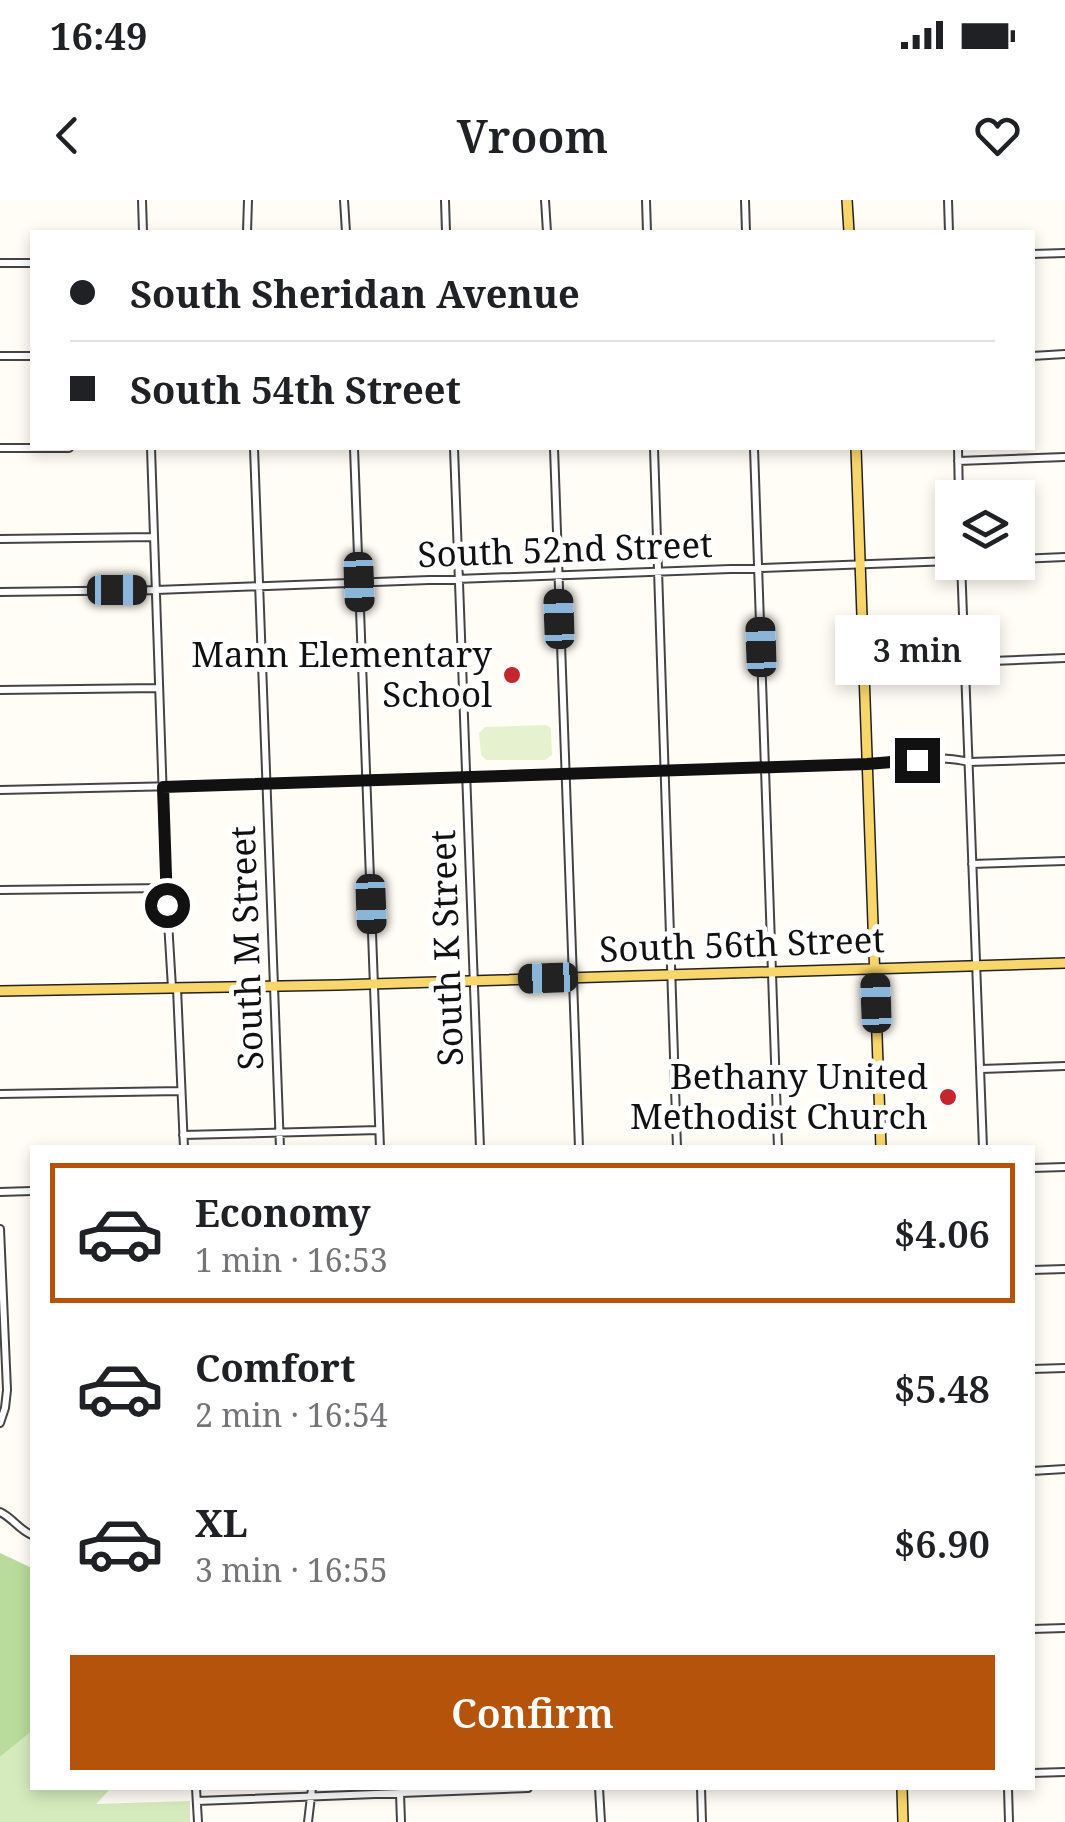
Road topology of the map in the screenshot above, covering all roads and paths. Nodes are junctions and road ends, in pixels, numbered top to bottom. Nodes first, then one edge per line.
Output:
1 (142, 200) edge
2 (248, 200) edge
3 (344, 200) edge
4 (445, 200) edge
5 (546, 200) edge
6 (646, 200) edge
7 (745, 200) edge
8 (846, 200) edge
9 (948, 200) edge
10 (143, 230) edge
11 (247, 230) edge
12 (346, 230) edge
13 (446, 230) edge
14 (546, 230) edge
15 (647, 230) edge
16 (746, 230) edge
17 (849, 230) edge
18 (949, 230) edge
19 (1065, 253) edge
20 (1035, 254) edge
21 (30, 262) edge
22 (0, 263) edge
23 (1065, 354) edge
24 (0, 356) edge
25 (30, 356) edge
26 (1035, 356) edge
27 (0, 448) edge
28 (30, 448) edge
29 (150, 450) edge
30 (254, 450) edge
31 (354, 450) edge
32 (454, 450) edge
33 (554, 450) edge
34 (654, 450) edge
35 (754, 450) edge
36 (856, 450) edge
37 (958, 450) edge
38 (1065, 458) edge
39 (958, 461) junction
40 (959, 480) edge
41 (154, 537) junction
42 (0, 539) edge
43 (1065, 557) edge
44 (1035, 558) edge
45 (935, 561) edge
46 (860, 564) junction
47 (758, 568) junction
48 (658, 571) junction
49 (558, 574) junction
50 (458, 578) junction
51 (962, 580) edge
52 (359, 582) junction
53 (259, 586) junction
54 (156, 590) junction
55 (0, 592) edge
56 (1065, 658) edge
57 (965, 662) junction
58 (160, 688) junction
59 (0, 690) edge
60 (1065, 759) edge
61 (968, 762) junction
62 (867, 764) junction
63 (765, 767) junction
64 (664, 770) junction
65 (565, 772) junction
66 (466, 777) junction
67 (366, 780) junction
68 (266, 784) junction
69 (163, 787) junction
70 (0, 790) edge
71 (1065, 861) edge
72 (972, 864) junction
73 (166, 888) junction
74 (0, 890) edge
75 (1065, 963) edge
76 (976, 966) junction
77 (874, 968) junction
78 (772, 971) junction
79 (671, 974) junction
80 (573, 977) junction
81 (473, 981) junction
82 (374, 984) junction
83 (274, 986) junction
84 (175, 988) junction
85 (0, 991) edge
86 (1065, 1066) edge
87 (981, 1069) junction
88 (181, 1091) junction
89 (0, 1094) edge
90 (379, 1130) junction
91 (279, 1133) junction
92 (183, 1135) junction
93 (184, 1145) edge
94 (280, 1145) edge
95 (380, 1145) edge
96 (480, 1145) edge
97 (578, 1145) edge
98 (677, 1145) edge
99 (778, 1145) edge
100 (881, 1145) edge
101 (983, 1145) edge
102 (1065, 1167) edge
103 (1035, 1168) edge
104 (0, 1192) edge
105 (30, 1192) edge
106 (0, 1229) edge
107 (1065, 1269) edge
108 (1035, 1270) edge
109 (2, 1295) edge
110 (1065, 1368) edge
111 (1035, 1369) edge
112 (0, 1423) edge
113 (1035, 1470) edge
114 (1065, 1470) edge
115 (0, 1512) edge
116 (30, 1534) edge
117 (1065, 1628) edge
118 (1035, 1630) edge
119 (1065, 1772) edge
120 (1035, 1773) edge
121 (196, 1790) edge
122 (435, 1790) edge
123 (599, 1790) edge
124 (700, 1790) edge
125 (902, 1790) edge
126 (1008, 1790) edge
127 (312, 1792) edge
128 (400, 1792) junction
129 (197, 1800) junction
130 (198, 1822) edge
131 (308, 1822) edge
132 (401, 1822) edge
133 (600, 1822) edge
134 (702, 1822) edge
135 (903, 1822) edge
136 (1010, 1822) edge

1 - 10 street
2 - 11 street
3 - 12 street
4 - 13 street
5 - 14 street
6 - 15 street
7 - 16 street
8 - 17 main road
9 - 18 street
19 - 20 street
21 - 22 street
23 - 26 street
24 - 25 street
27 - 28 street
29 - 41 street
30 - 53 street, South M Street
31 - 52 street
32 - 50 street, South K Street
33 - 49 street
34 - 48 street
35 - 47 street
36 - 46 main road
37 - 39 street
38 - 39 street
39 - 40 street
41 - 42 street
41 - 54 street
43 - 44 street
45 - 46 street, South 52nd Street
46 - 47 street, South 52nd Street
46 - 62 main road
47 - 48 street, South 52nd Street
47 - 63 street
48 - 49 street, South 52nd Street
48 - 64 street
49 - 50 street, South 52nd Street
49 - 65 street
50 - 52 street, South 52nd Street
50 - 66 street, South K Street
51 - 57 street
52 - 53 street, South 52nd Street
52 - 67 street
53 - 54 street, South 52nd Street
53 - 68 street, South M Street
54 - 55 street, South 52nd Street
54 - 58 street
56 - 57 street
57 - 61 street
58 - 59 street
58 - 69 street
60 - 61 street
61 - 62 street
61 - 72 street
62 - 63 street
62 - 77 main road
63 - 64 street
63 - 78 street
64 - 65 street
64 - 79 street
65 - 66 street
65 - 80 street
66 - 67 street
66 - 81 street, South K Street
67 - 68 street
67 - 82 street
68 - 69 street
68 - 83 street, South M Street
69 - 70 street
69 - 73 street
71 - 72 street
72 - 76 street
73 - 74 street
73 - 84 street
75 - 76 main road, South 56th Street
76 - 77 main road, South 56th Street
76 - 87 street
77 - 78 main road, South 56th Street
77 - 100 main road
78 - 79 main road, South 56th Street
78 - 99 street
79 - 80 main road, South 56th Street
79 - 98 street
80 - 81 main road, South 56th Street
80 - 97 street
81 - 82 main road, South 56th Street
81 - 96 street, South K Street
82 - 83 main road, South 56th Street
82 - 90 street
83 - 84 main road, South 56th Street
83 - 91 street, South M Street
84 - 85 main road, South 56th Street
84 - 88 street
86 - 87 street
87 - 101 street
88 - 89 street
88 - 92 street
90 - 91 street
90 - 95 street
91 - 92 street
91 - 94 street, South M Street
92 - 93 street
102 - 103 street
104 - 105 street
106 - 109 street
107 - 108 street
109 - 112 street
110 - 111 street
113 - 114 street
115 - 116 street
117 - 118 street
119 - 120 street
121 - 129 street
122 - 128 street
123 - 133 street
124 - 134 street
125 - 135 main road
126 - 136 street
127 - 128 street
127 - 129 street
127 - 131 street
128 - 132 street
129 - 130 street

